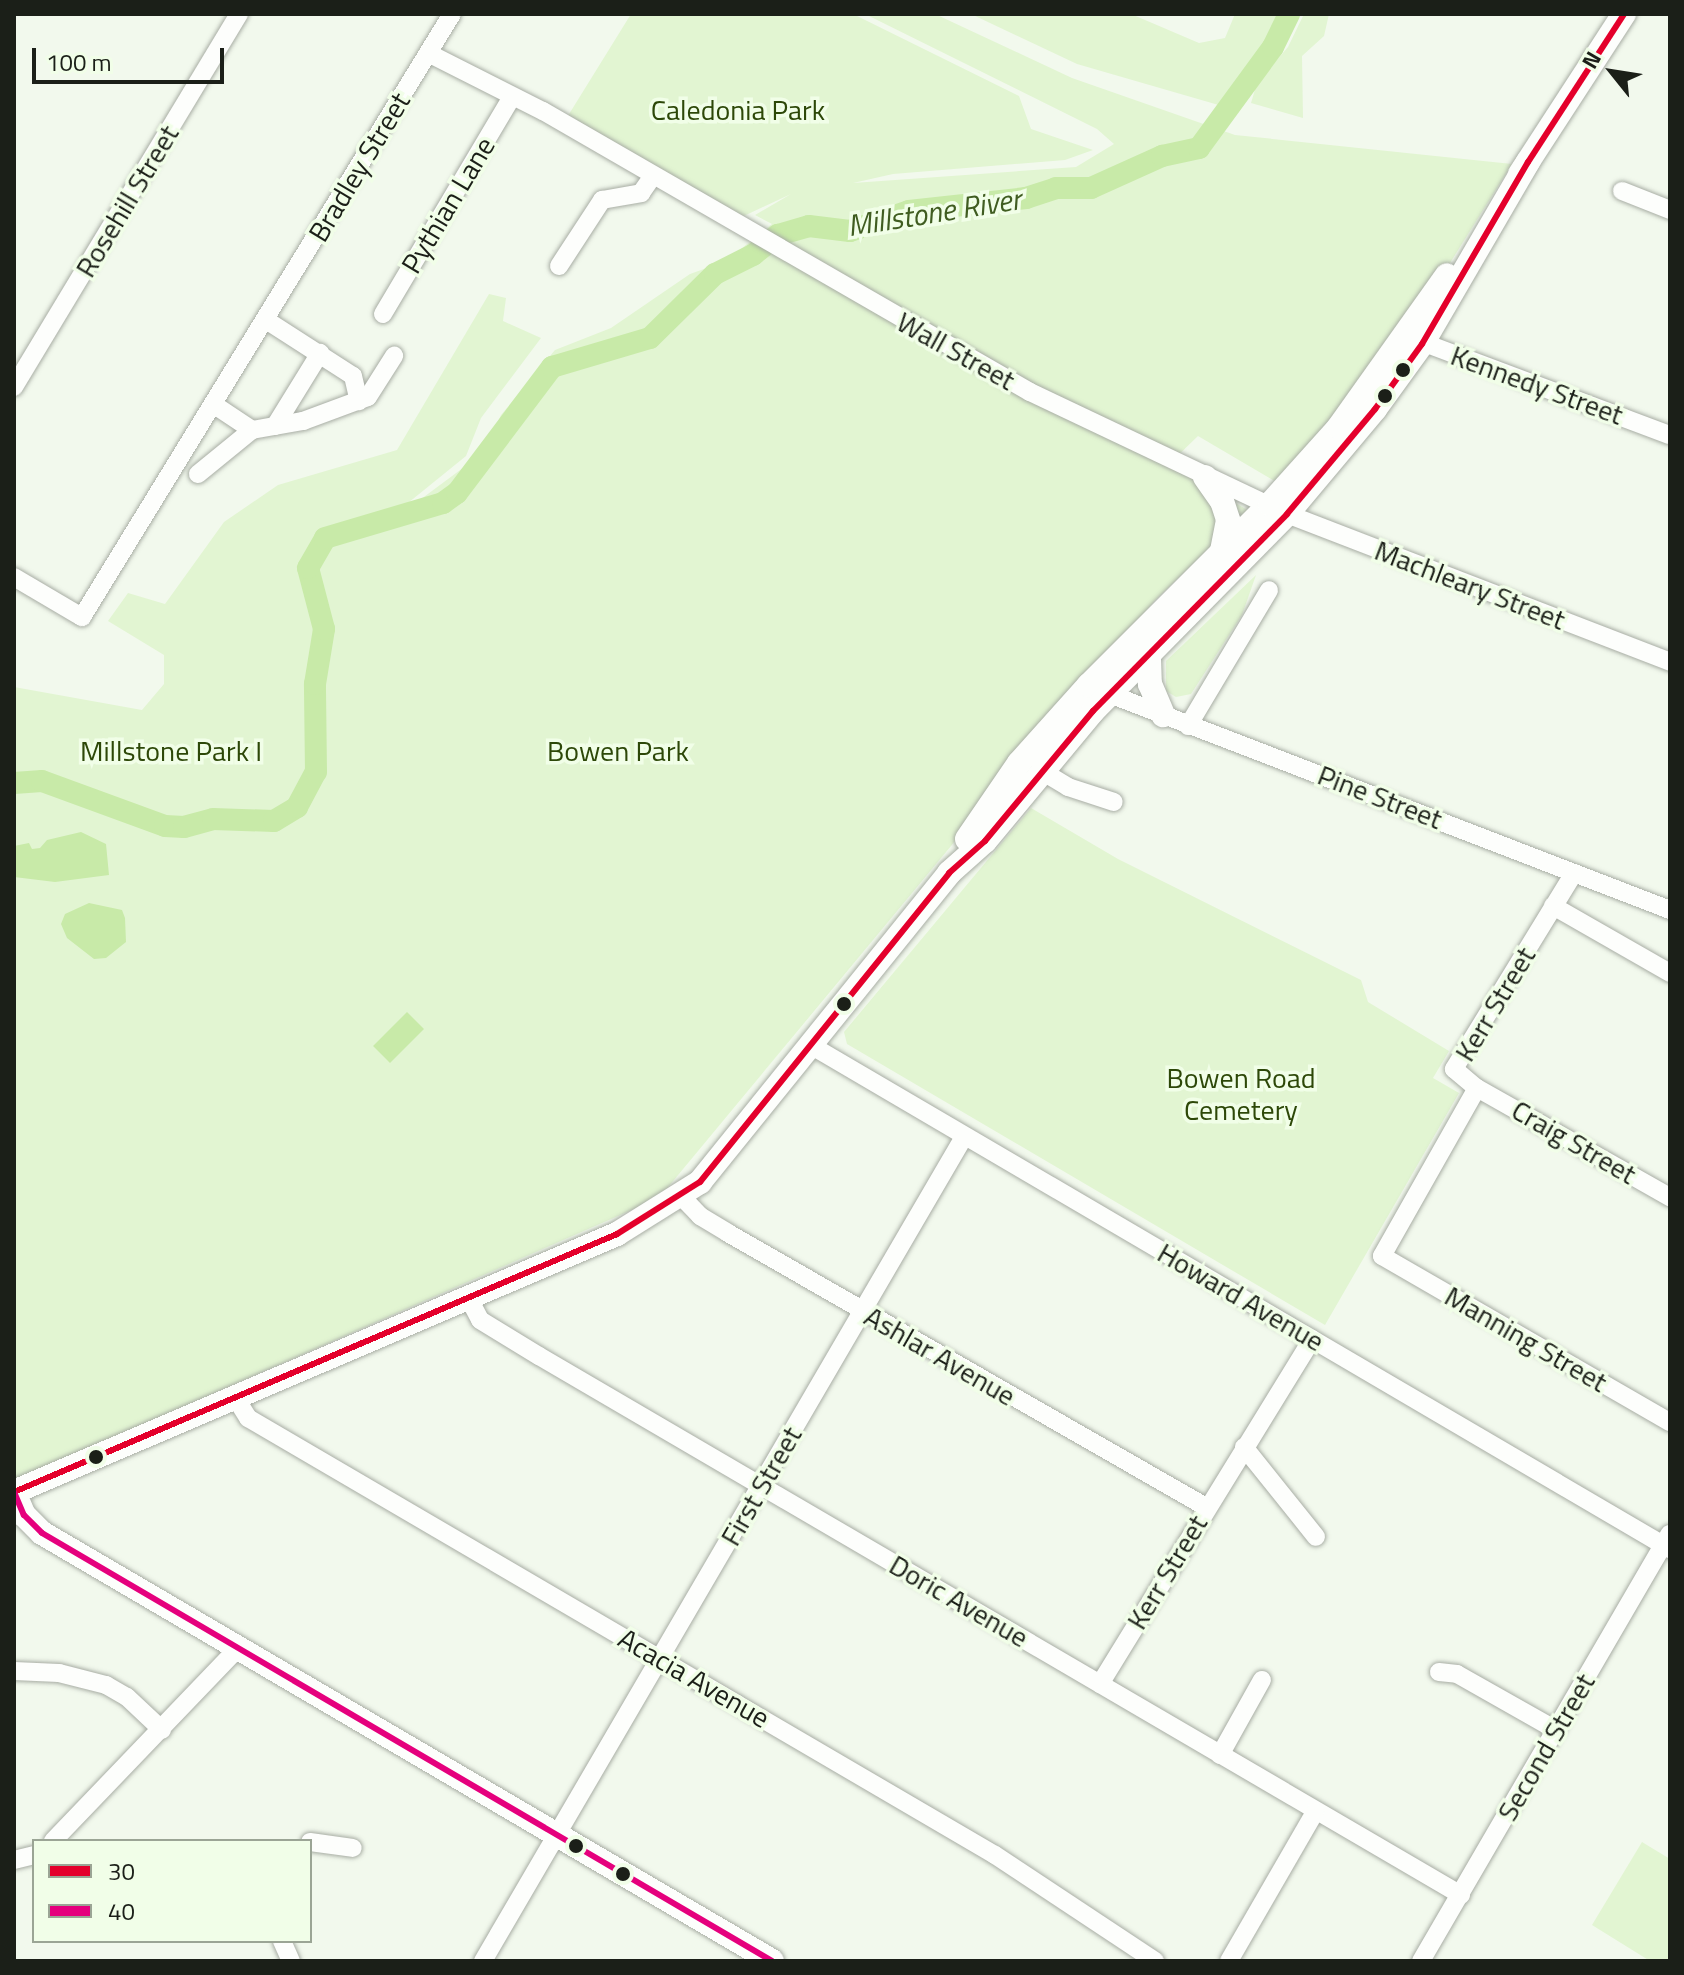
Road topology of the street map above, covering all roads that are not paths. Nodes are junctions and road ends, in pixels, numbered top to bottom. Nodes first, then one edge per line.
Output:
1 (239, 14) edge
2 (452, 14) edge
3 (1624, 14) edge
4 (428, 53) junction
5 (512, 97) junction
6 (652, 177) junction
7 (1622, 191) dead end
8 (1670, 210) edge
9 (559, 266) dead end
10 (383, 314) dead end
11 (266, 320) junction
12 (1414, 338) junction
13 (320, 353) junction
14 (394, 356) dead end
15 (14, 387) edge
16 (359, 401) junction
17 (213, 404) junction
18 (275, 426) junction
19 (252, 430) junction
20 (1670, 435) edge
21 (198, 474) dead end
22 (1205, 477) junction
23 (1278, 509) junction
24 (1222, 552) junction
25 (14, 577) edge
26 (1269, 590) dead end
27 (1149, 659) junction
28 (1670, 662) edge
29 (1100, 690) junction
30 (1163, 715) junction
31 (1188, 726) junction
32 (1040, 770) junction
33 (1114, 802) dead end
34 (949, 873) junction
35 (1574, 873) junction
36 (1553, 906) junction
37 (1670, 910) edge
38 (1670, 973) edge
39 (812, 1046) junction
40 (1477, 1088) junction
41 (964, 1137) junction
42 (681, 1196) junction
43 (1670, 1197) edge
44 (1382, 1256) joint
45 (468, 1297) junction
46 (863, 1313) junction
47 (1312, 1339) junction
48 (235, 1397) junction
49 (1670, 1422) edge
50 (1244, 1447) junction
51 (761, 1486) junction
52 (14, 1492) edge
53 (1206, 1507) junction
54 (1316, 1537) dead end
55 (1668, 1542) edge
56 (237, 1649) junction
57 (661, 1658) junction
58 (14, 1671) edge
59 (1439, 1672) dead end
60 (1262, 1680) dead end
61 (1100, 1684) junction
62 (162, 1730) junction
63 (1556, 1730) junction
64 (1220, 1755) junction
65 (1315, 1812) junction
66 (556, 1835) junction
67 (55, 1839) edge
68 (312, 1842) edge
69 (353, 1848) dead end
70 (1461, 1895) junction
71 (483, 1961) edge
72 (772, 1961) edge
73 (1155, 1961) edge
74 (1229, 1961) edge
75 (1421, 1961) edge

1 - 15 street, Rosehill Street
2 - 4 street, Bradley Street
3 - 12 main road
4 - 5 street, Wall Street
4 - 11 street, Bradley Street
5 - 6 street, Wall Street
5 - 10 street, Pythian Lane
6 - 9 street
6 - 22 street, Wall Street
7 - 8 street
11 - 13 street
11 - 17 street, Bradley Street
12 - 20 street, Kennedy Street
12 - 23 main road
13 - 16 street
13 - 18 street
14 - 16 street
16 - 18 street
17 - 19 street
17 - 25 street, Bradley Street
18 - 19 street
19 - 21 street
22 - 23 street, Wall Street
22 - 24 main road
23 - 24 main road
23 - 27 main road
23 - 28 street, Machleary Street
24 - 29 main road
26 - 31 street
27 - 29 main road
27 - 30 main road
29 - 30 street, Pine Street
29 - 32 main road
29 - 34 main road
30 - 31 street, Pine Street
31 - 35 street, Pine Street
32 - 33 street
32 - 34 main road
34 - 39 main road
35 - 36 street, Kerr Street
35 - 37 street, Pine Street
36 - 38 street
36 - 40 street, Kerr Street
39 - 41 street, Howard Avenue
39 - 42 main road
40 - 43 street, Craig Street
40 - 44 street, Kerr Street
41 - 46 street, First Street
41 - 47 street, Howard Avenue
42 - 45 main road
42 - 46 street, Ashlar Avenue
44 - 49 street, Manning Street
45 - 48 main road
45 - 51 street, Doric Avenue
46 - 51 street, First Street
46 - 53 street, Ashlar Avenue
47 - 50 street, Kerr Street
47 - 55 street, Howard Avenue
48 - 52 main road
48 - 57 street, Acacia Avenue
50 - 53 street, Kerr Street
50 - 54 street
51 - 57 street, First Street
51 - 61 street, Doric Avenue
52 - 56 main road
53 - 61 street, Kerr Street
55 - 63 street, Second Street
56 - 62 street
56 - 66 main road
57 - 66 street, First Street
57 - 73 street, Acacia Avenue
58 - 62 street
59 - 63 street
60 - 64 street
61 - 64 street, Doric Avenue
62 - 67 street
63 - 70 street, Second Street
64 - 65 street, Doric Avenue
65 - 70 street, Doric Avenue
65 - 74 street
66 - 71 street, First Street
66 - 72 main road
68 - 69 street
70 - 75 street, Second Street

